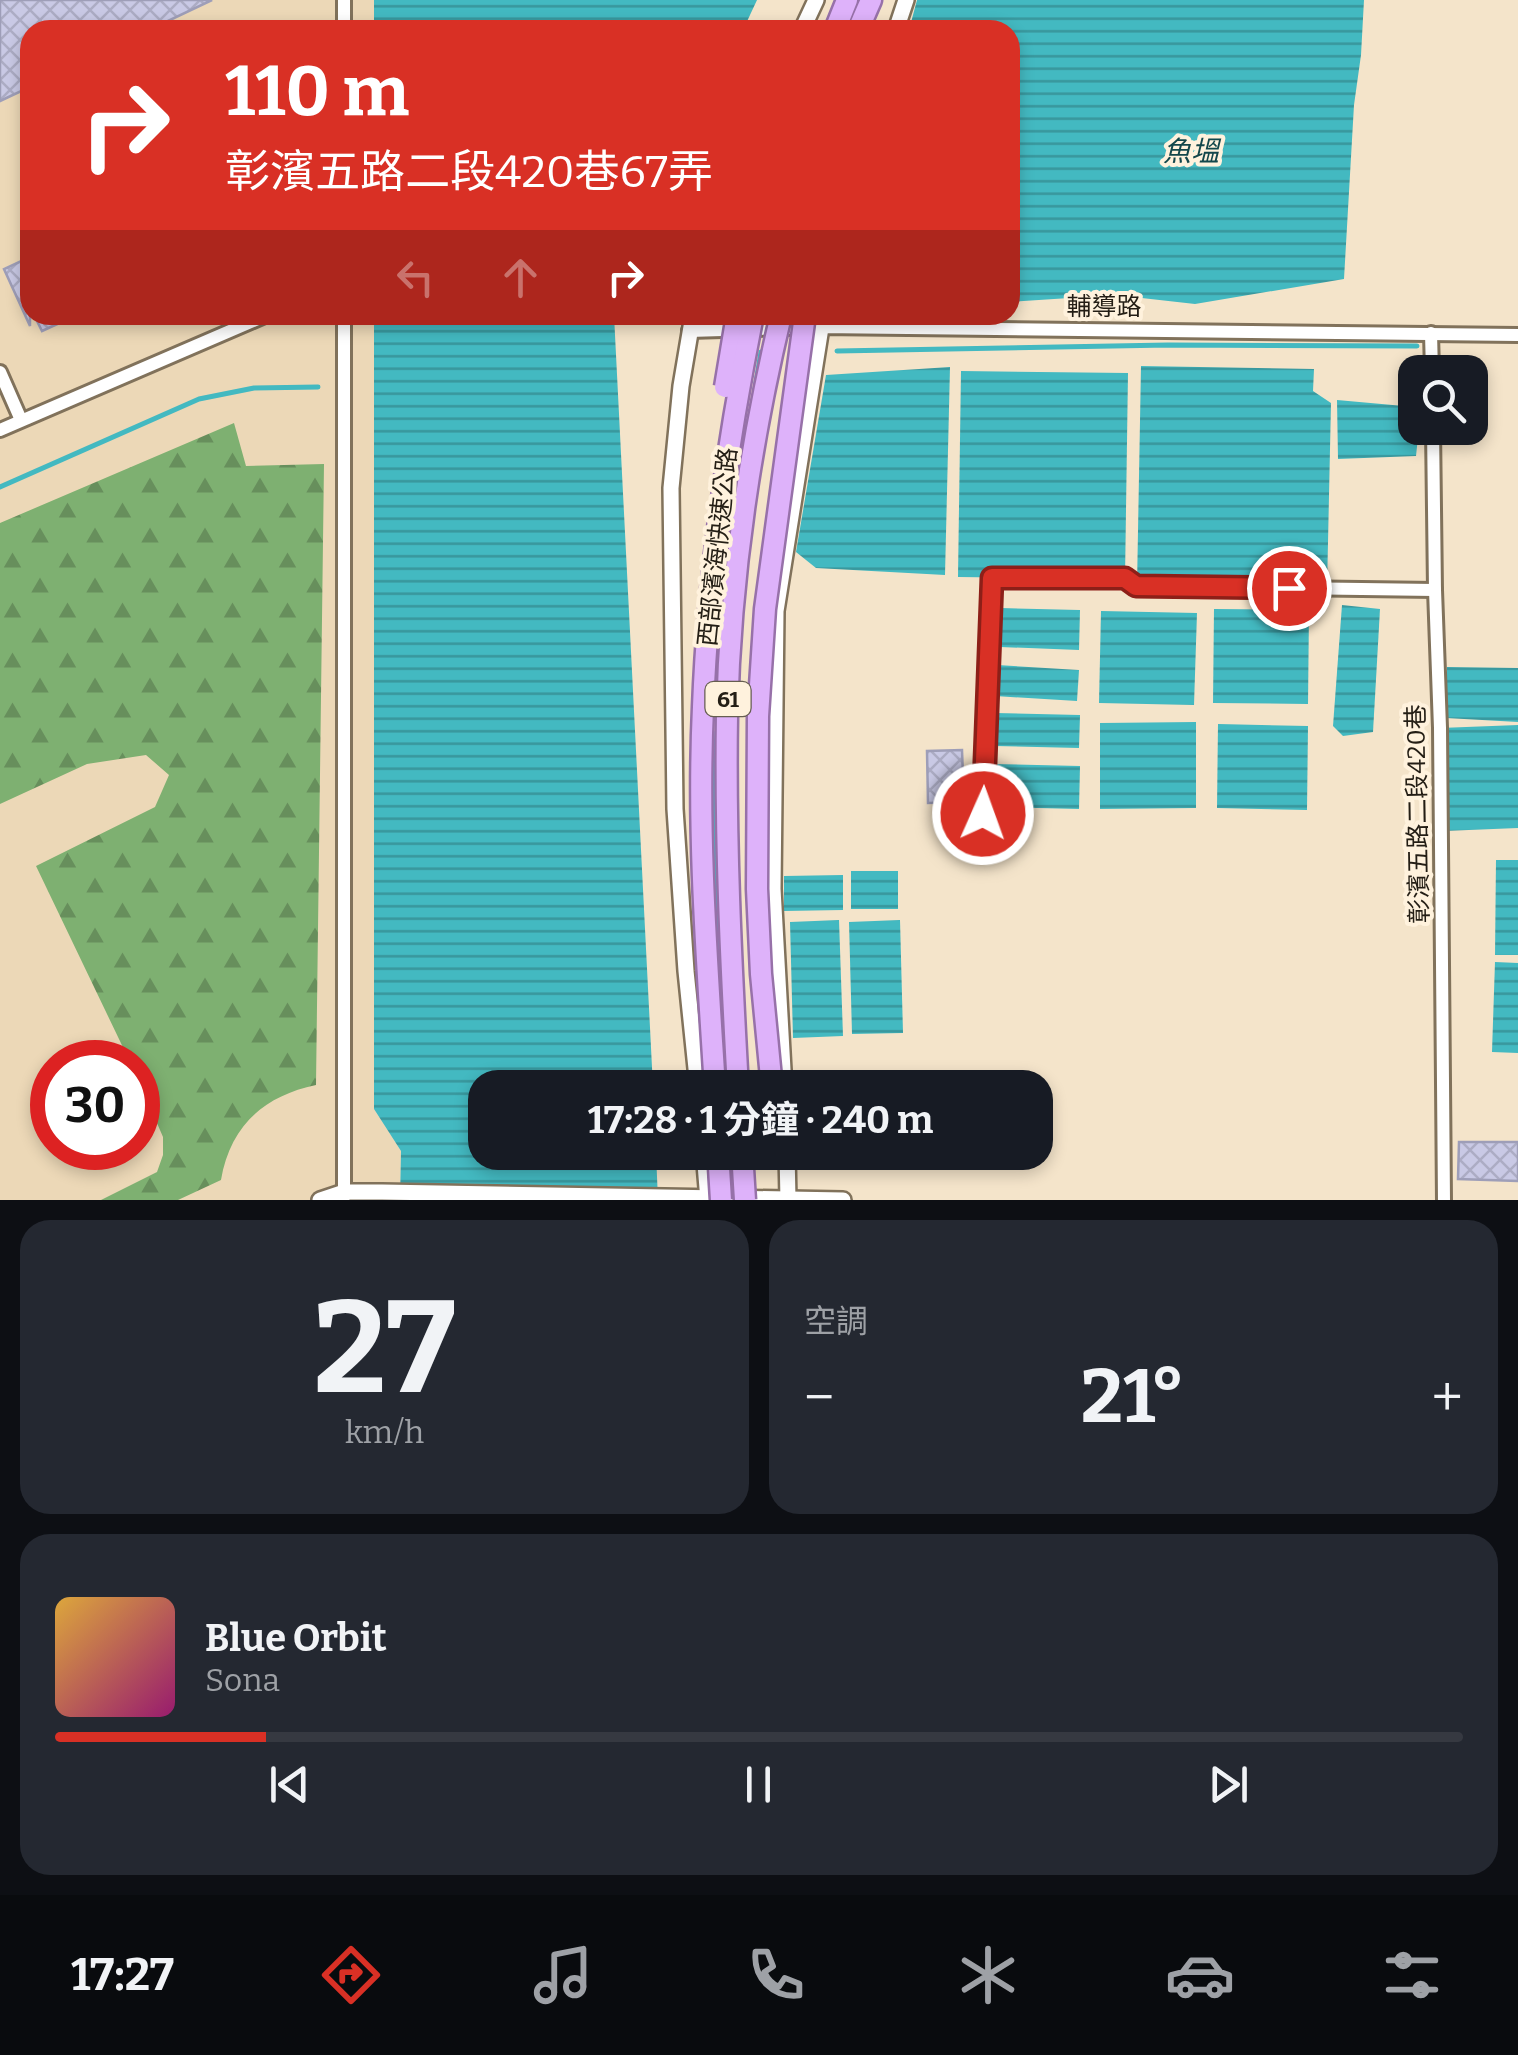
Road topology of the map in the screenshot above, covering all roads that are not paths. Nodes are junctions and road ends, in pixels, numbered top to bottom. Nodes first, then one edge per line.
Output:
1 (1020, 323) edge
2 (244, 325) edge
3 (344, 325) edge
4 (691, 325) edge
5 (735, 325) edge
6 (751, 325) edge
7 (778, 325) edge
8 (815, 325) edge
9 (815, 325) edge
10 (1432, 332) junction
11 (1518, 335) edge
12 (1432, 355) edge
13 (0, 372) edge
14 (21, 420) junction
15 (0, 430) edge
16 (1433, 445) edge
17 (1435, 590) junction
18 (983, 814) dead end
19 (696, 1070) edge
20 (707, 1070) edge
21 (713, 1070) edge
22 (737, 1070) edge
23 (770, 1070) edge
24 (783, 1070) edge
25 (707, 1170) edge
26 (716, 1170) edge
27 (744, 1170) edge
28 (787, 1170) edge
29 (344, 1196) edge
30 (713, 1199) edge
31 (788, 1199) edge
32 (320, 1200) edge
33 (746, 1200) edge
34 (842, 1200) edge
35 (1444, 1200) edge

1 - 10 street, 輔導路
2 - 14 street
3 - 29 street
4 - 19 street
5 - 20 highway, bridge
6 - 21 highway, 西部濱海快速公路 / 61, bridge
7 - 22 highway, 西部濱海快速公路 / 61, bridge
8 - 23 highway, bridge
9 - 24 street
10 - 11 street, 輔導路
10 - 12 street
13 - 14 street
14 - 15 street
16 - 17 street, 彰濱五路二段420巷
17 - 18 street
17 - 35 street, 彰濱五路二段420巷
25 - 30 street
26 - 30 highway, bridge
27 - 33 highway, bridge
28 - 31 street
29 - 30 street
29 - 32 street
30 - 31 street
31 - 34 street

